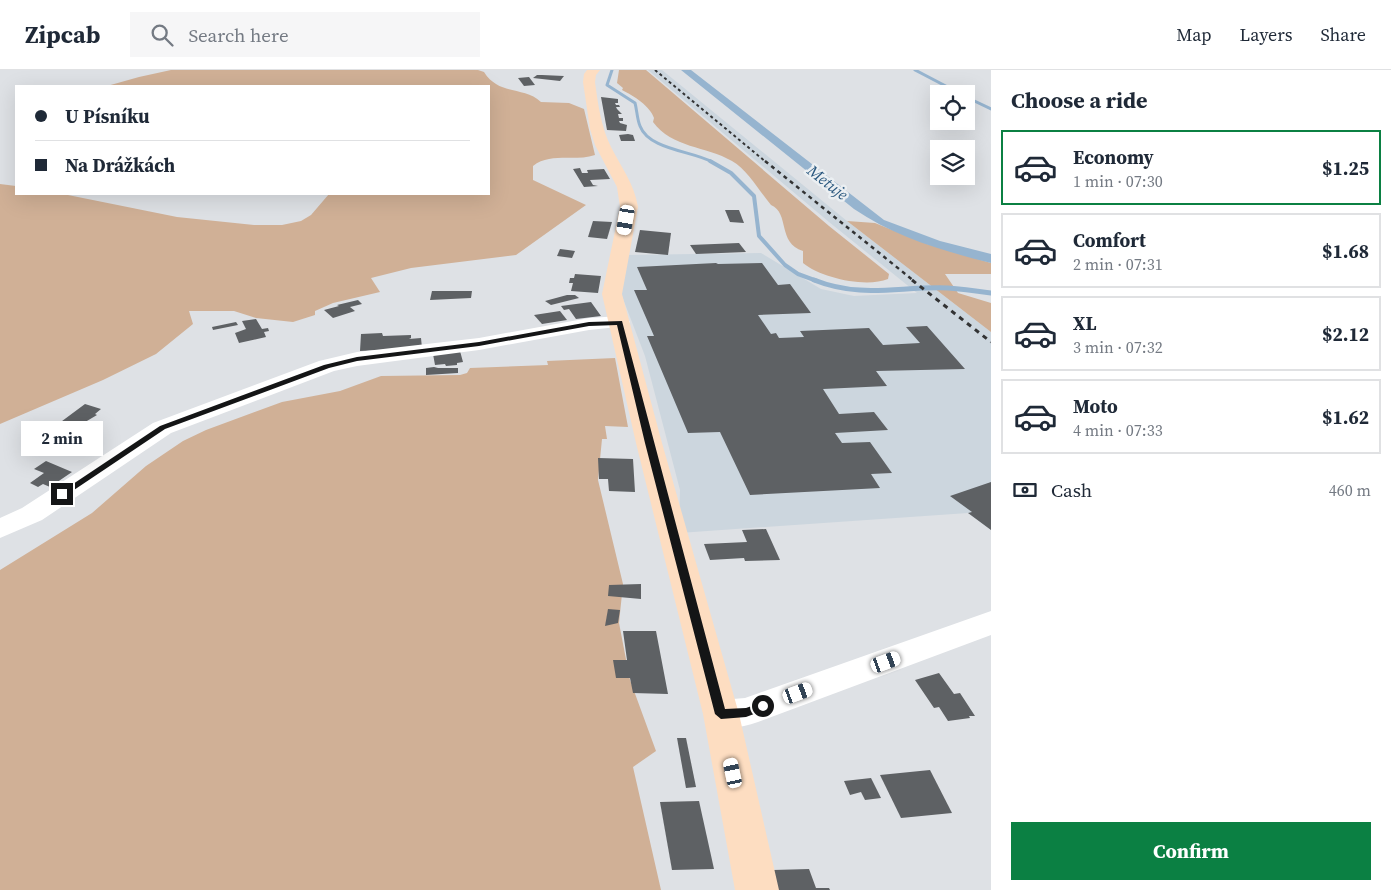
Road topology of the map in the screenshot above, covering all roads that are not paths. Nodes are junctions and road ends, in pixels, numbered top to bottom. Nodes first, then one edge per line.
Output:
1 (594, 70) edge
2 (620, 322) junction
3 (0, 529) edge
4 (991, 623) edge
5 (721, 714) junction
6 (757, 890) edge

1 - 2 main road
2 - 3 street
2 - 5 main road
4 - 5 street
5 - 6 main road

